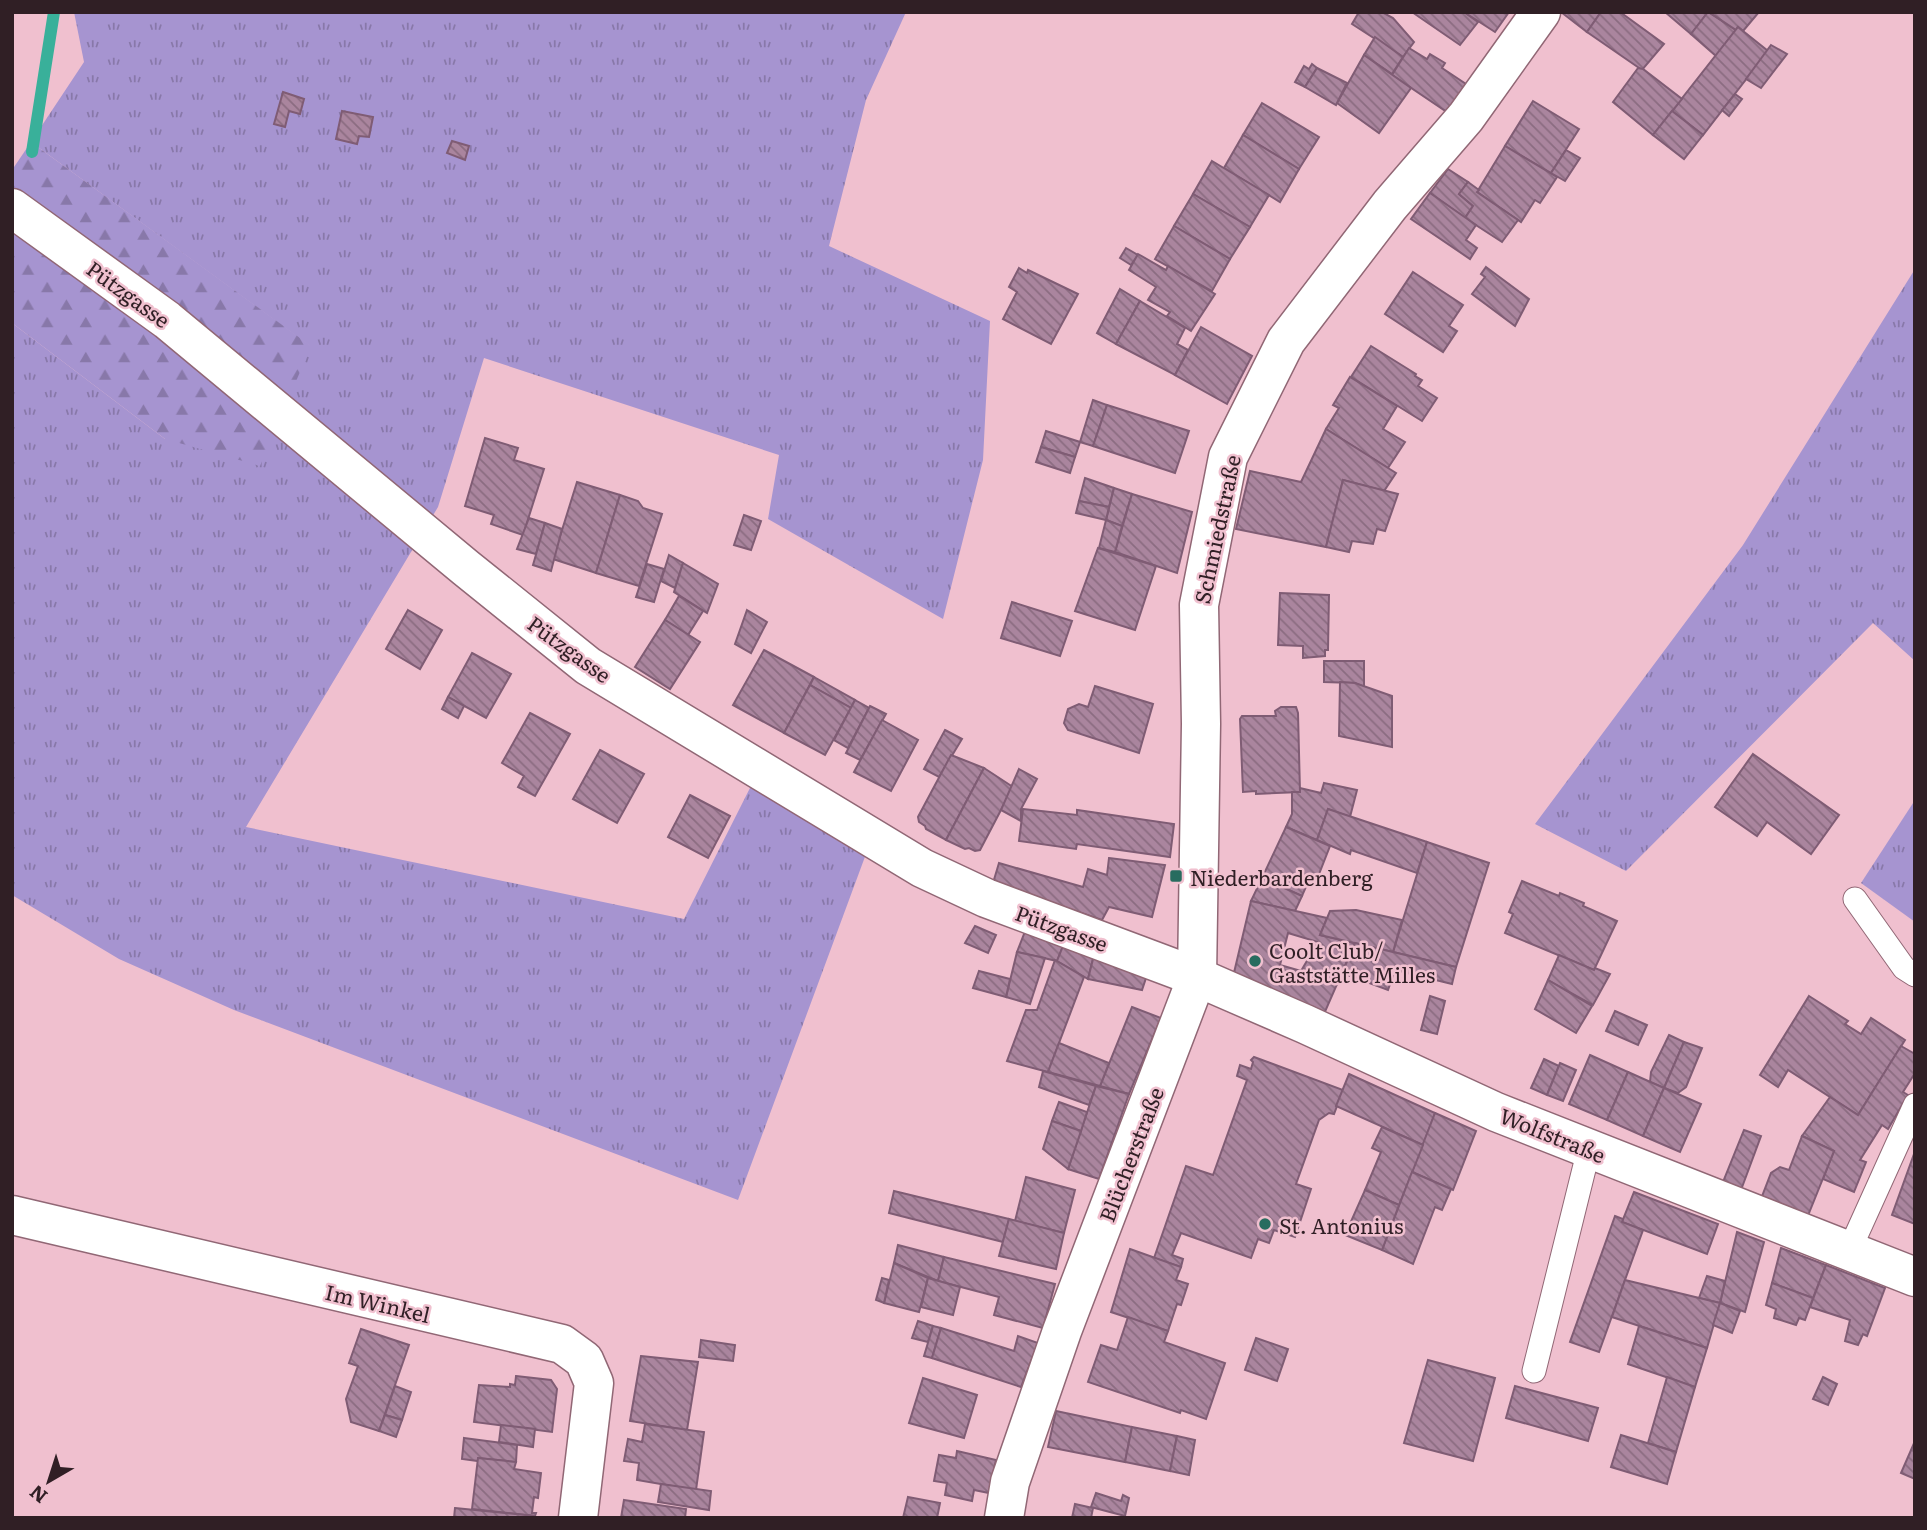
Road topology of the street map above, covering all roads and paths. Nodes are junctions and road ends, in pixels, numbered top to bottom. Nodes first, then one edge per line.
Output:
1 (1541, 12) edge
2 (12, 208) edge
3 (1855, 898) dead end
4 (1915, 975) edge
5 (1197, 977) junction
6 (1915, 1105) edge
7 (1589, 1149) junction
8 (12, 1214) edge
9 (1849, 1251) junction
10 (1915, 1277) edge
11 (1534, 1371) dead end
12 (578, 1518) edge
13 (1004, 1518) edge

1 - 5 street, Schmiedstraße
2 - 5 street, Pützgasse
3 - 4 lane
5 - 7 street, Wolfstraße
5 - 13 street, Blücherstraße
6 - 9 lane
7 - 9 street, Wolfstraße
7 - 11 lane
8 - 12 street, Im Winkel
9 - 10 street, Wolfstraße

